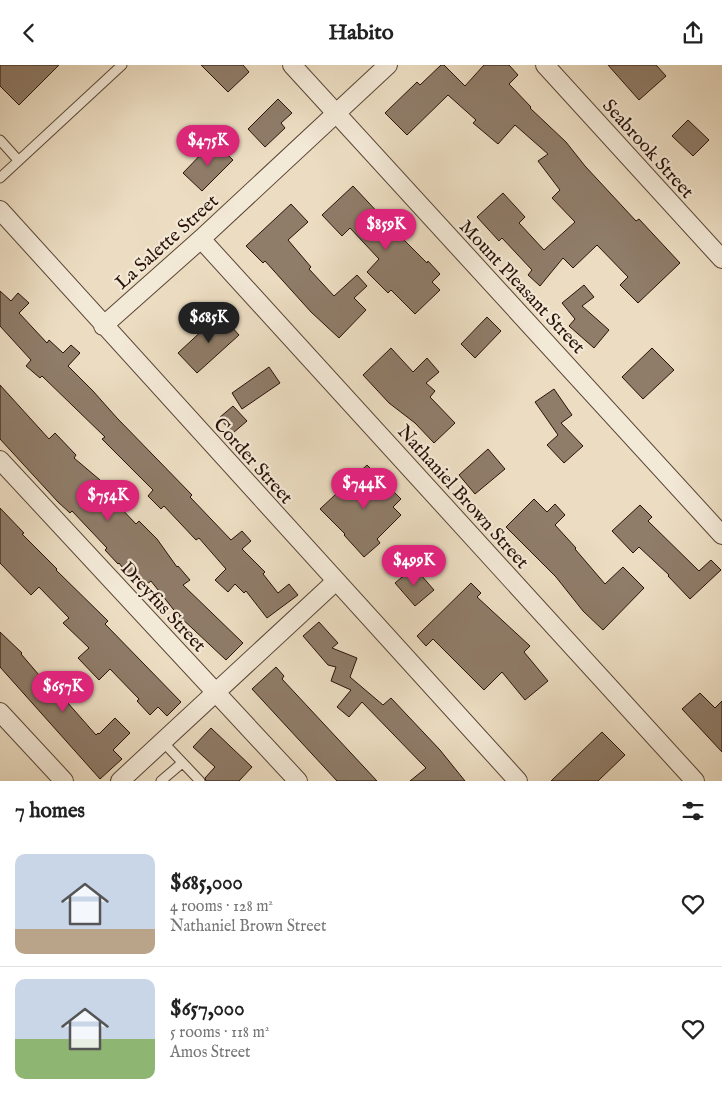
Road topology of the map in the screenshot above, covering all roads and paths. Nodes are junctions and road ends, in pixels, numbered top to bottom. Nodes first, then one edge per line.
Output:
1 (122, 65) edge
2 (292, 65) edge
3 (388, 65) edge
4 (545, 65) edge
5 (337, 114) junction
6 (0, 140) edge
7 (18, 160) junction
8 (0, 178) edge
9 (0, 210) edge
10 (201, 239) junction
11 (722, 259) edge
12 (103, 325) junction
13 (0, 460) edge
14 (722, 535) edge
15 (336, 581) junction
16 (216, 693) junction
17 (0, 712) edge
18 (163, 742) junction
19 (182, 763) junction
20 (64, 781) edge
21 (120, 781) edge
22 (161, 781) edge
23 (200, 781) edge
24 (298, 781) edge
25 (518, 781) edge
26 (695, 781) edge

1 - 7 lane
2 - 5 street, Mount Pleasant Street
3 - 5 street, La Salette Street
4 - 11 street, Seabrook Street
5 - 10 street, La Salette Street
5 - 14 street, Mount Pleasant Street
6 - 7 lane
7 - 8 lane
9 - 12 street, Corder Street
10 - 12 street, La Salette Street
10 - 26 street, Nathaniel Brown Street
12 - 15 street, Corder Street
13 - 16 street, Dreyfus Street
15 - 16 street
15 - 25 street, Corder Street
16 - 18 street
16 - 24 street, Dreyfus Street
17 - 20 street
18 - 19 lane
18 - 21 street
19 - 22 lane
19 - 23 lane

